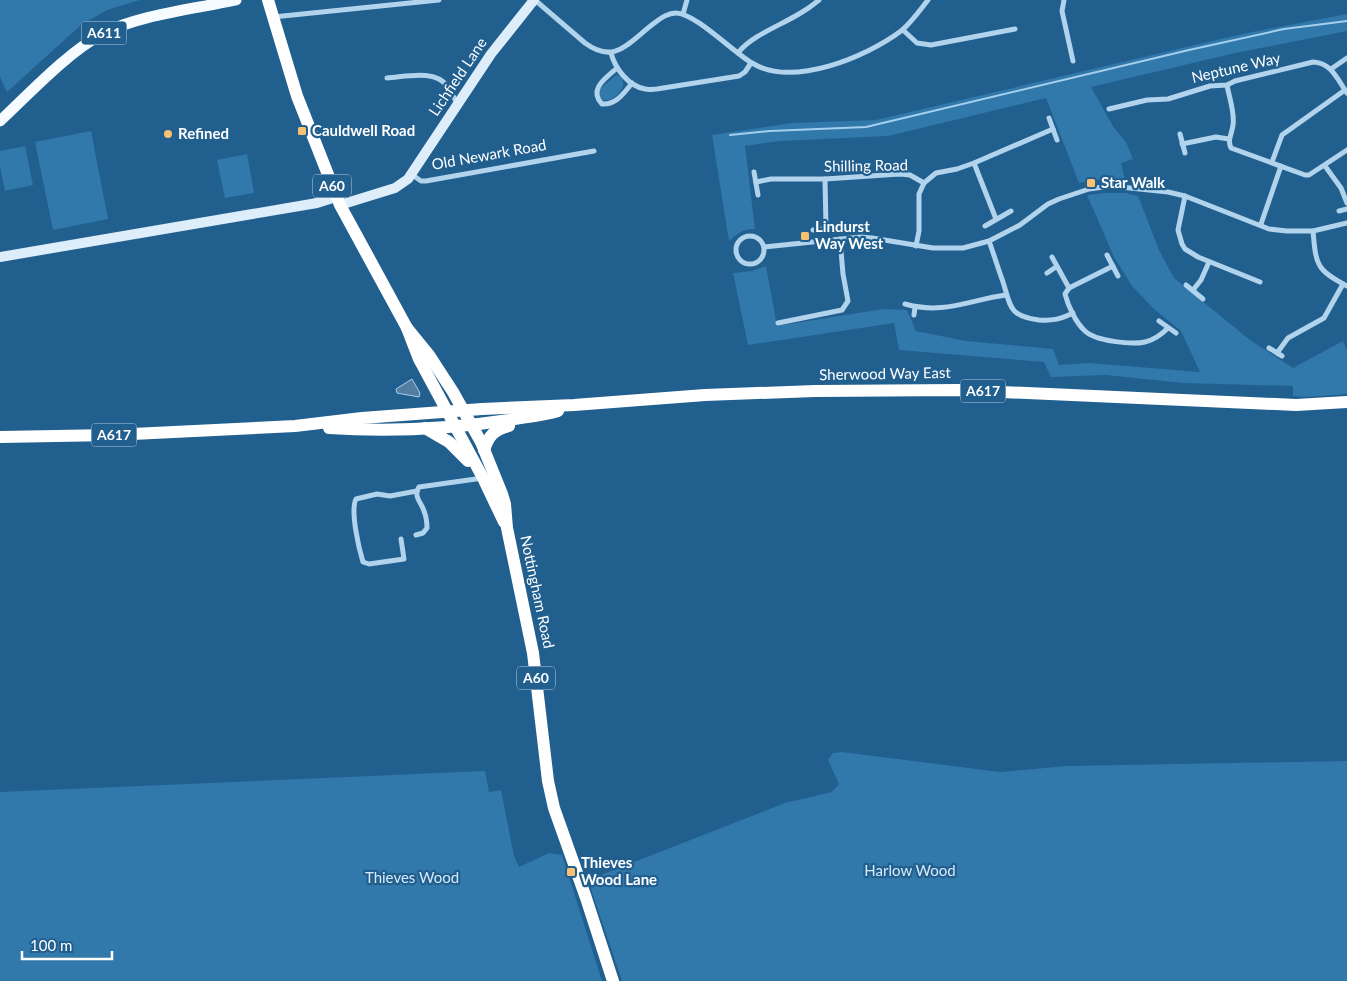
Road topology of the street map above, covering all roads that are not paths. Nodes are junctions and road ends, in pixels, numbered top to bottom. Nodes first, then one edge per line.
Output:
1 (201, 0) edge
2 (236, 0) edge
3 (268, 0) edge
4 (439, 0) edge
5 (534, 0) edge
6 (687, 0) edge
7 (819, 0) edge
8 (928, 0) edge
9 (1064, 0) edge
10 (683, 14) junction
11 (273, 16) junction
12 (1005, 23) dead end
13 (1015, 28) dead end
14 (903, 30) junction
15 (1006, 30) junction
16 (738, 52) junction
17 (611, 53) junction
18 (1347, 58) edge
19 (1073, 61) dead end
20 (751, 63) junction
21 (617, 68) junction
22 (1331, 69) junction
23 (386, 78) dead end
24 (632, 83) junction
25 (1227, 85) junction
26 (1346, 91) edge
27 (458, 104) junction
28 (1118, 107) junction
29 (1110, 109) dead end
30 (0, 112) edge
31 (1120, 115) dead end
32 (1048, 118) dead end
33 (0, 121) edge
34 (1053, 129) junction
35 (1180, 134) dead end
36 (1229, 139) junction
37 (1058, 140) dead end
38 (1182, 144) junction
39 (1347, 150) edge
40 (594, 152) dead end
41 (1185, 153) dead end
42 (1272, 162) junction
43 (974, 163) junction
44 (1281, 166) junction
45 (1325, 166) junction
46 (754, 172) dead end
47 (411, 174) junction
48 (826, 179) junction
49 (756, 182) junction
50 (924, 183) junction
51 (758, 195) dead end
52 (1185, 196) junction
53 (338, 201) junction
54 (1347, 203) edge
55 (1347, 209) edge
56 (1011, 211) dead end
57 (1339, 211) dead end
58 (996, 218) junction
59 (1347, 223) edge
60 (1261, 224) junction
61 (985, 226) dead end
62 (841, 227) dead end
63 (826, 228) junction
64 (813, 230) dead end
65 (1313, 232) junction
66 (840, 239) junction
67 (989, 241) junction
68 (916, 246) junction
69 (764, 247) junction
70 (1107, 255) dead end
71 (0, 257) edge
72 (1052, 258) dead end
73 (1209, 262) junction
74 (1113, 266) junction
75 (1056, 267) junction
76 (1047, 272) dead end
77 (1118, 276) dead end
78 (1260, 282) dead end
79 (1186, 285) dead end
80 (1345, 285) edge
81 (1069, 288) junction
82 (1193, 290) junction
83 (1006, 295) junction
84 (1203, 298) dead end
85 (905, 304) dead end
86 (915, 306) junction
87 (1072, 313) junction
88 (914, 315) dead end
89 (1159, 321) dead end
90 (778, 323) dead end
91 (407, 328) junction
92 (1168, 328) junction
93 (1176, 333) dead end
94 (1269, 348) dead end
95 (1277, 353) junction
96 (1282, 356) dead end
97 (1347, 402) edge
98 (574, 405) junction
99 (534, 416) junction
100 (459, 418) junction
101 (295, 426) junction
102 (425, 428) junction
103 (0, 437) edge
104 (484, 450) junction
105 (489, 475) junction
106 (417, 491) junction
107 (416, 535) dead end
108 (401, 539) dead end
109 (613, 981) edge

1 - 30 main road, A611
2 - 33 main road, A611
3 - 11 highway, Nottingham Road / A60
4 - 11 street
5 - 17 street
5 - 27 street, Lichfield Lane
6 - 10 street
7 - 16 street
8 - 14 street
9 - 19 street
10 - 16 street
10 - 17 street
11 - 53 highway, Nottingham Road / A60
12 - 15 street
13 - 15 street
14 - 15 street
14 - 20 street
16 - 20 street
17 - 21 street
18 - 22 street
20 - 24 street
21 - 24 street
21 - 24 street
22 - 25 street, Neptune Way
22 - 26 street
23 - 27 street
25 - 28 street, Neptune Way
25 - 36 street
26 - 42 street
27 - 47 street, Lichfield Lane
28 - 29 street, Neptune Way
28 - 31 street
32 - 34 street
34 - 37 street
34 - 43 street, Shilling Road
35 - 38 street
36 - 38 street
36 - 42 street
38 - 41 street
39 - 45 street
40 - 47 street, Old Newark Road
42 - 44 street
43 - 50 street, Shilling Road
43 - 58 street
44 - 45 street
44 - 60 street
45 - 54 street
46 - 49 street
47 - 53 street, Old Newark Road
48 - 49 street, Shilling Road
48 - 50 street, Shilling Road
48 - 63 street
49 - 51 street
50 - 68 street
52 - 60 street
52 - 67 street
52 - 73 street
53 - 71 street
53 - 91 highway, Nottingham Road / A60
55 - 57 street
56 - 58 street
58 - 61 street
59 - 65 street
60 - 65 street
62 - 63 street
63 - 64 street
65 - 80 street
66 - 68 street
66 - 69 street
66 - 90 street
67 - 68 street
67 - 83 street
69 - 69 street
70 - 74 street
72 - 75 street
73 - 78 street
73 - 82 street
74 - 77 street
74 - 81 street
75 - 76 street
75 - 81 street
79 - 82 street
80 - 95 street
81 - 87 street
82 - 84 street
83 - 86 street
83 - 87 street
85 - 86 street
86 - 88 street
87 - 92 street
89 - 92 street
91 - 100 highway, Nottingham Road / A60
91 - 100 highway, Nottingham Road / A60
92 - 93 street
94 - 95 street
95 - 96 street
97 - 98 highway, Sherwood Way East / A617
98 - 99 highway, Sherwood Way East / A617
98 - 100 highway, Sherwood Way East / A617
99 - 100 highway
99 - 104 highway
100 - 101 highway, A617
100 - 102 highway, A617
100 - 104 highway, Nottingham Road / A60
100 - 105 highway, Nottingham Road / A60
101 - 102 highway, A617
101 - 103 highway, A617
102 - 105 highway
104 - 105 highway, Nottingham Road / A60
105 - 106 street
105 - 109 highway, Nottingham Road / A60
106 - 107 street
106 - 108 street

